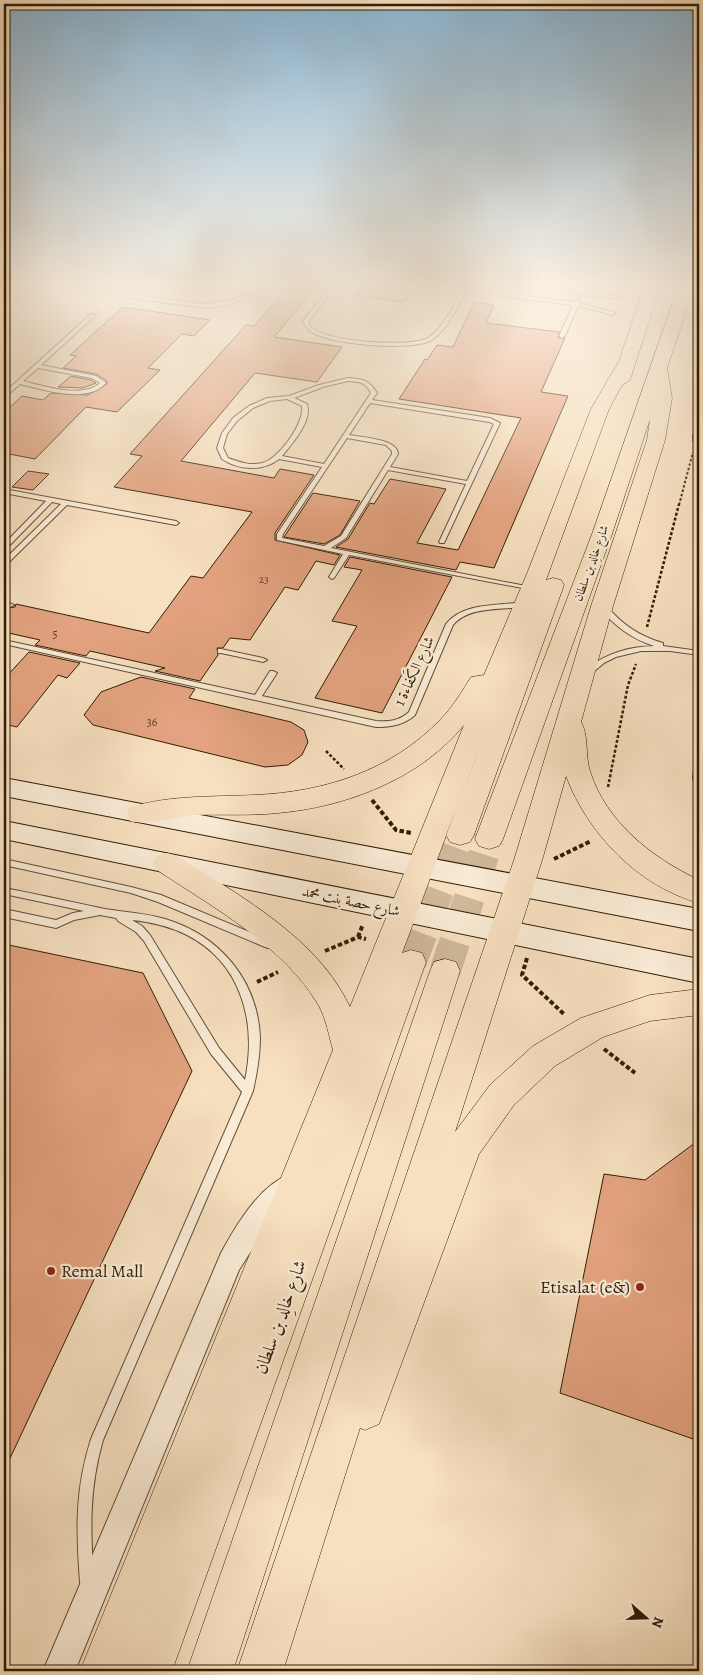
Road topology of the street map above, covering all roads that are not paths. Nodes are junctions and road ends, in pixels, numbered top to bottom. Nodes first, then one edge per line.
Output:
1 (40, 363) edge
2 (626, 363) joint
3 (662, 363) edge
4 (37, 366) junction
5 (660, 369) junction
6 (19, 382) junction
7 (4, 396) edge
8 (289, 398) junction
9 (370, 401) junction
10 (699, 435) edge
11 (346, 436) junction
12 (699, 441) edge
13 (278, 457) junction
14 (326, 466) junction
15 (386, 468) junction
16 (470, 483) junction
17 (4, 491) edge
18 (50, 500) junction
19 (65, 503) junction
20 (176, 523) dead end
21 (442, 542) dead end
22 (4, 548) edge
23 (325, 549) junction
24 (347, 554) junction
25 (4, 564) edge
26 (332, 577) dead end
27 (528, 596) junction
28 (602, 606) junction
29 (4, 642) edge
30 (674, 649) junction
31 (220, 651) dead end
32 (505, 653) junction
33 (699, 653) edge
34 (263, 660) dead end
35 (272, 673) dead end
36 (581, 679) junction
37 (258, 697) junction
38 (571, 714) junction
39 (699, 763) edge
40 (699, 784) edge
41 (4, 787) edge
42 (140, 814) junction
43 (4, 830) edge
44 (460, 835) tunnel mouth
45 (489, 839) tunnel mouth
46 (4, 862) edge
47 (167, 863) junction
48 (421, 868) junction
49 (532, 888) junction
50 (4, 891) edge
51 (699, 892) edge
52 (404, 911) junction
53 (105, 912) junction
54 (4, 913) edge
55 (699, 920) edge
56 (518, 934) junction
57 (289, 952) junction
58 (699, 971) edge
59 (699, 1002) edge
60 (349, 1050) junction
61 (248, 1091) junction
62 (298, 1178) junction
63 (286, 1590) junction
64 (89, 1599) junction
65 (263, 1668) edge
66 (59, 1671) edge
67 (103, 1671) edge
68 (149, 1671) edge
69 (210, 1671) edge

1 - 4 lane
2 - 27 main road
2 - 44 main road, شارع خالِد بن سلطان
3 - 5 main road, شارع خالِد بن سلطان
4 - 6 lane
4 - 6 lane
5 - 28 main road
5 - 45 main road, شارع خالِد بن سلطان
6 - 7 lane
8 - 9 lane
8 - 13 lane
8 - 13 lane
9 - 11 lane
9 - 16 lane
10 - 12 street
11 - 14 lane
11 - 15 lane
13 - 14 lane
14 - 23 lane
15 - 16 lane
15 - 23 lane
16 - 21 lane
17 - 18 lane
18 - 19 lane
18 - 22 lane
19 - 20 lane
19 - 25 lane
23 - 24 lane
24 - 26 lane
24 - 27 lane
27 - 32 main road
27 - 37 lane, شارع الكَفاءة 1
28 - 30 lane
28 - 36 main road
29 - 37 lane, شارع الكَفاءة 1
30 - 33 lane
30 - 36 lane
31 - 34 lane
32 - 42 main road
32 - 48 main road
35 - 37 lane
36 - 38 main road
38 - 49 main road
38 - 51 main road
39 - 40 lane
41 - 42 main road
42 - 48 main road
43 - 47 main road, شارع حصة بنت محمد
46 - 57 lane
47 - 52 main road, شارع حصة بنت محمد
47 - 57 main road
48 - 49 main road
48 - 52 main road
49 - 55 main road
49 - 56 main road
50 - 53 lane
52 - 56 main road, شارع حصة بنت محمد
52 - 60 main road
53 - 54 lane
53 - 61 lane
53 - 61 lane
56 - 58 main road, شارع حصة بنت محمد
56 - 63 main road
57 - 60 main road
59 - 63 main road
60 - 62 main road
61 - 64 lane
62 - 64 street
62 - 67 main road
63 - 65 main road
64 - 66 street
68 - 69 main road, شارع خالِد بن سلطان

